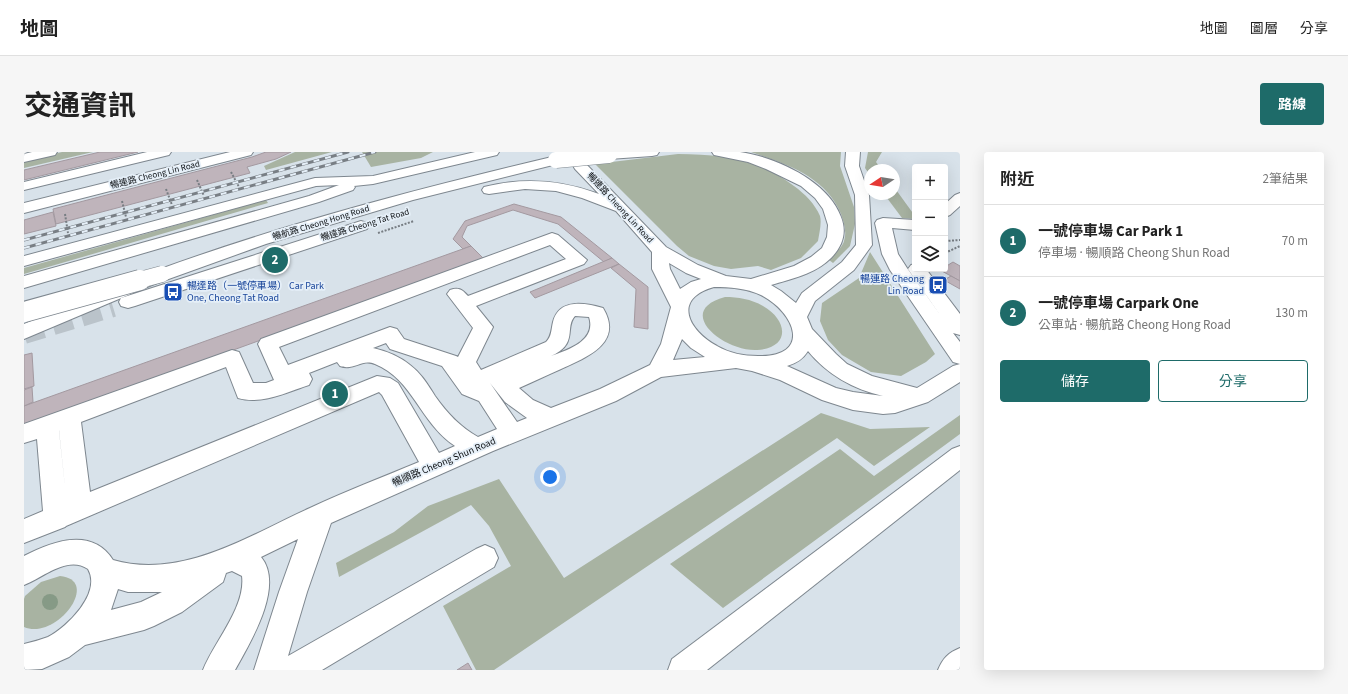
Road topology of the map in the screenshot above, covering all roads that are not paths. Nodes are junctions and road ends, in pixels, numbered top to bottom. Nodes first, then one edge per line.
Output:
1 (50, 152) edge
2 (164, 152) edge
3 (246, 152) edge
4 (459, 152) edge
5 (492, 152) edge
6 (572, 152) edge
7 (652, 152) edge
8 (719, 152) edge
9 (853, 152) edge
10 (603, 154) edge
11 (556, 156) edge
12 (24, 158) edge
13 (448, 161) junction
14 (580, 166) junction
15 (84, 171) junction
16 (365, 181) junction
17 (24, 186) edge
18 (88, 192) junction
19 (862, 195) junction
20 (960, 198) edge
21 (24, 208) edge
22 (621, 208) junction
23 (948, 209) edge
24 (883, 223) junction
25 (912, 225) edge
26 (660, 251) junction
27 (24, 261) edge
28 (912, 263) edge
29 (919, 272) edge
30 (162, 274) junction
31 (444, 279) junction
32 (724, 281) junction
33 (24, 282) edge
34 (752, 285) junction
35 (465, 304) junction
36 (114, 307) tunnel mouth
37 (679, 309) junction
38 (24, 312) edge
39 (801, 324) junction
40 (960, 328) edge
41 (24, 332) edge
42 (960, 357) edge
43 (743, 362) junction
44 (657, 370) junction
45 (960, 372) edge
46 (490, 383) junction
47 (920, 396) junction
48 (69, 417) junction
49 (552, 418) junction
50 (47, 426) junction
51 (24, 434) edge
52 (513, 434) junction
53 (478, 448) junction
54 (960, 456) edge
55 (434, 466) junction
56 (80, 508) junction
57 (321, 515) junction
58 (56, 519) junction
59 (24, 532) edge
60 (232, 558) junction
61 (485, 558) dead end
62 (104, 571) junction
63 (24, 572) edge
64 (144, 616) junction
65 (77, 633) junction
66 (24, 659) edge
67 (960, 663) edge
68 (36, 670) edge
69 (218, 670) edge
70 (269, 670) edge
71 (293, 670) edge
72 (684, 670) edge
73 (953, 670) edge

1 - 12 street
2 - 15 street, 暢連路 Cheong Lin Road
3 - 18 street, 暢連路 Cheong Lin Road
4 - 13 street
5 - 13 street
6 - 14 street, 暢連路 Cheong Lin Road
7 - 10 street, 暢航路 Cheong Hong Road
8 - 34 street
9 - 19 street
10 - 11 street, 暢航路 Cheong Hong Road, bridge
11 - 14 street, 暢連路 Cheong Lin Road
11 - 30 street, 暢航路 Cheong Hong Road
13 - 16 street
14 - 22 street, 暢連路 Cheong Lin Road
15 - 17 street, 暢連路 Cheong Lin Road
15 - 18 street
16 - 27 street
16 - 33 street
18 - 21 street, 暢連路 Cheong Lin Road
19 - 24 street
19 - 39 street
20 - 23 street
22 - 26 street, 暢連路 Cheong Lin Road
22 - 36 street, 暢達路 Cheong Tat Road
24 - 25 street
24 - 28 street
24 - 42 street
26 - 32 street, 暢連路 Cheong Lin Road
26 - 37 street, 暢連路 Cheong Lin Road
29 - 40 street
30 - 38 street, 暢航路 Cheong Hong Road, bridge
30 - 41 street, bridge
31 - 35 street
31 - 35 street
31 - 46 street
32 - 34 street
32 - 37 street
34 - 39 street
35 - 46 street
37 - 43 street
37 - 44 street, 暢順路 Cheong Shun Road
39 - 43 street
39 - 47 street
43 - 44 street, 暢順路 Cheong Shun Road
43 - 47 street
44 - 49 street, 暢順路 Cheong Shun Road
45 - 47 street
46 - 46 street
46 - 49 street
46 - 52 street
48 - 50 street
48 - 53 street
48 - 56 street
49 - 52 street, 暢順路 Cheong Shun Road
50 - 51 street
50 - 58 street
52 - 53 street, 暢順路 Cheong Shun Road
53 - 55 street, 暢順路 Cheong Shun Road
54 - 72 street
55 - 56 street
55 - 57 street, 暢順路 Cheong Shun Road
56 - 58 street
57 - 60 street, 暢順路 Cheong Shun Road
57 - 70 street
58 - 59 street
60 - 62 street, 暢順路 Cheong Shun Road
60 - 64 street, 暢順路 Cheong Shun Road
60 - 69 street
61 - 71 street
62 - 63 street
62 - 65 street, 暢順路 Cheong Shun Road
64 - 65 street, 暢順路 Cheong Shun Road
64 - 68 street
65 - 66 street, 暢順路 Cheong Shun Road
67 - 73 street

